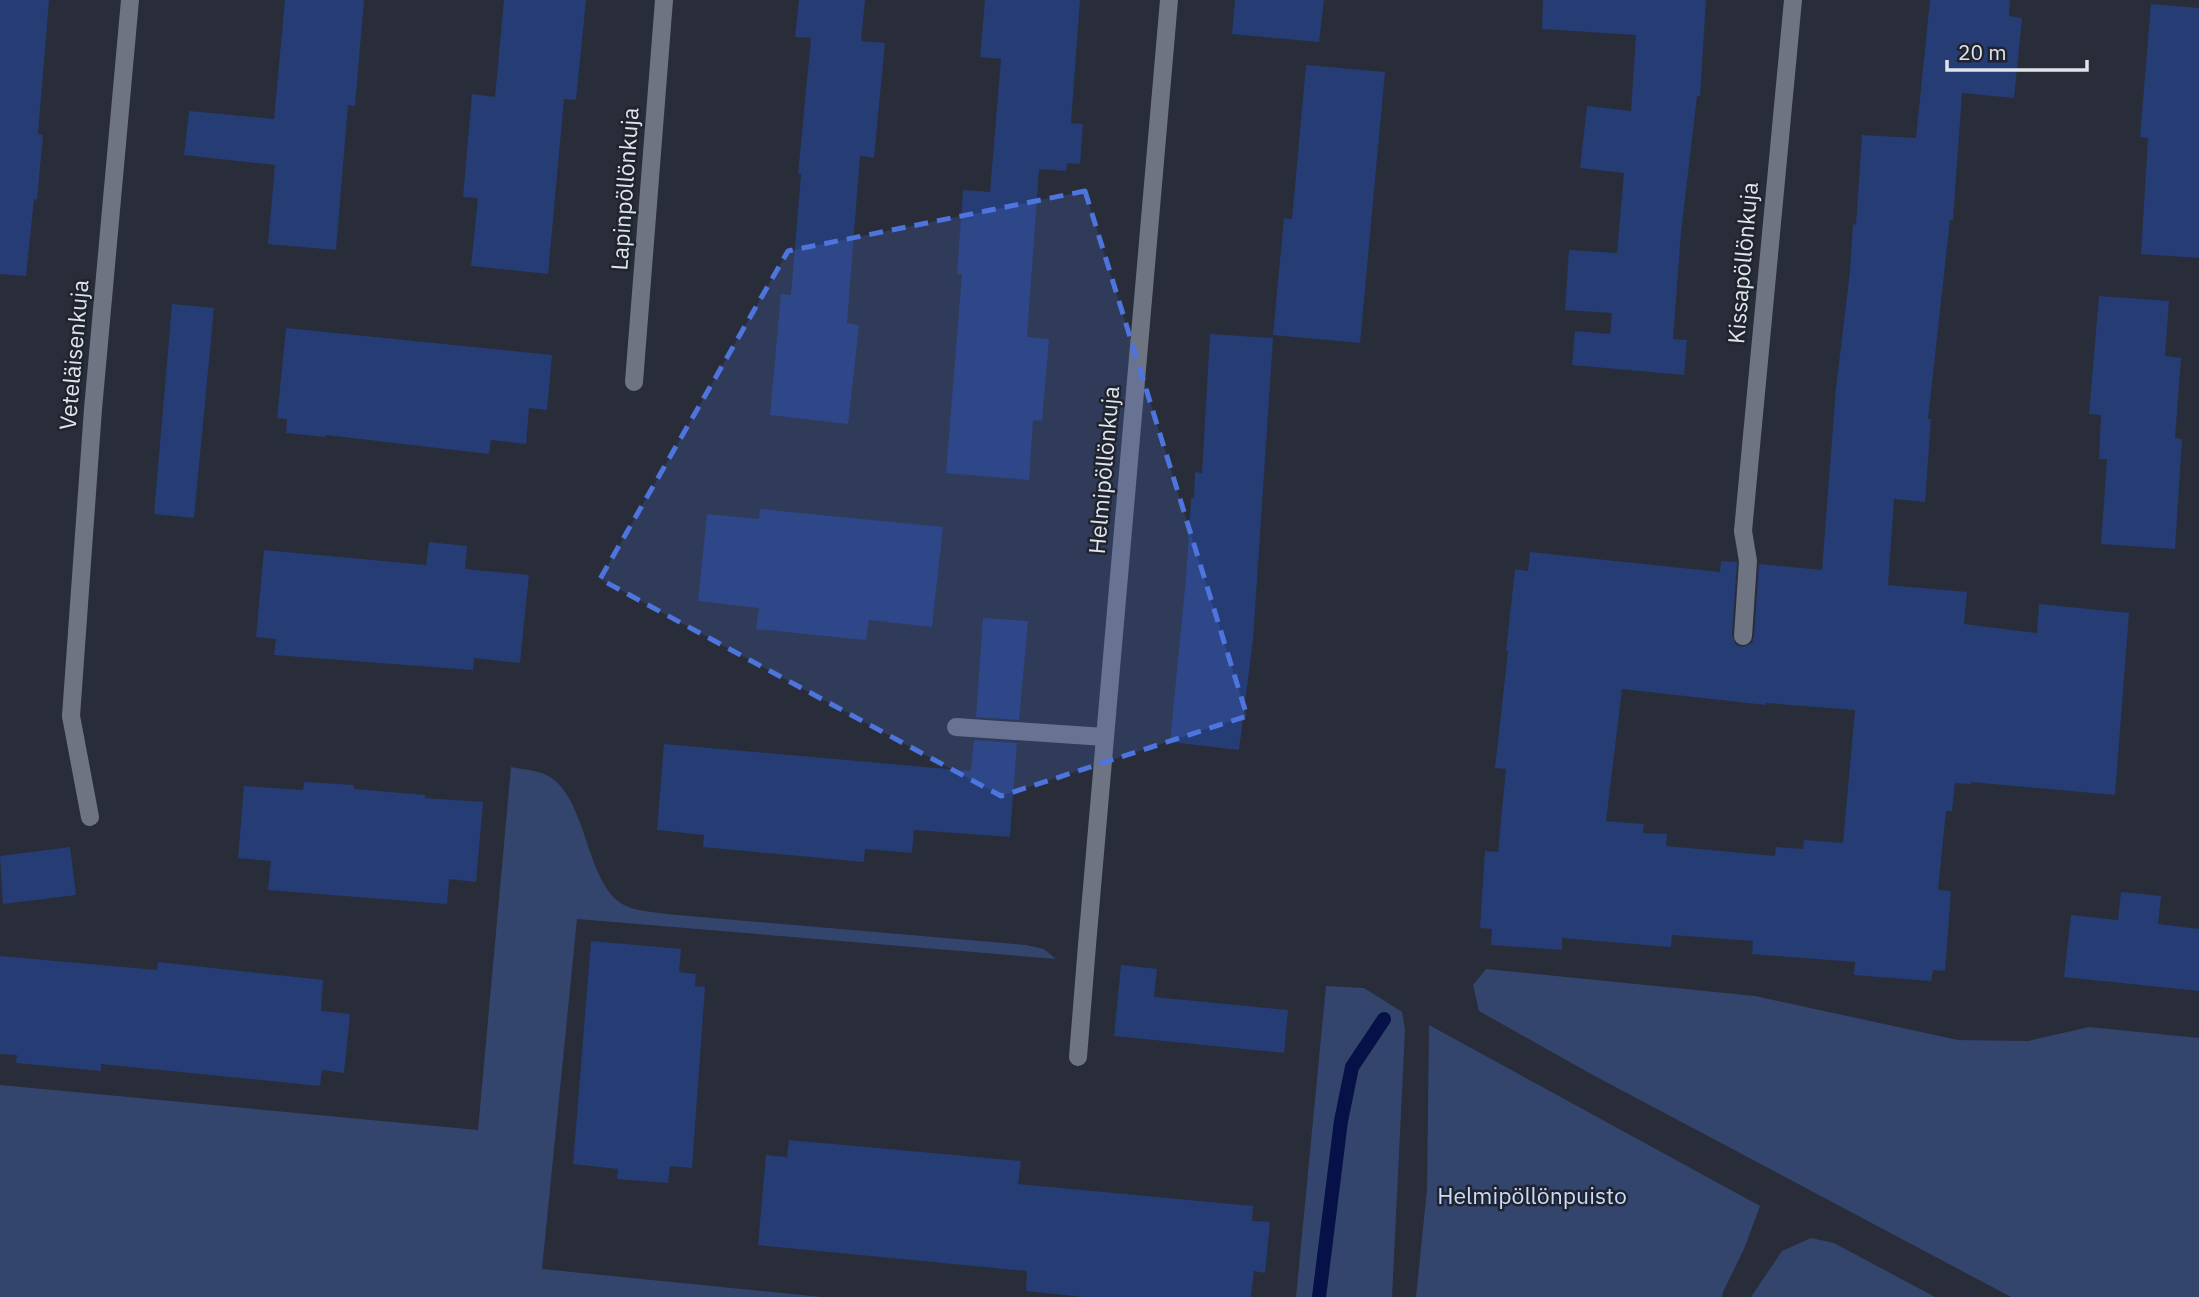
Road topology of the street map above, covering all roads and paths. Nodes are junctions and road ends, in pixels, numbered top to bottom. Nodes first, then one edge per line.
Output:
1 (130, 0) edge
2 (664, 0) edge
3 (1170, 0) edge
4 (1793, 0) edge
5 (634, 382) dead end
6 (1743, 636) dead end
7 (956, 727) dead end
8 (1105, 737) junction
9 (90, 817) dead end
10 (1078, 1057) dead end

1 - 9 street, Veteläisenkuja
2 - 5 street, Lapinpöllönkuja
3 - 8 street, Helmipöllönkuja
4 - 6 street, Kissapöllönkuja
7 - 8 street
8 - 10 street, Helmipöllönkuja

